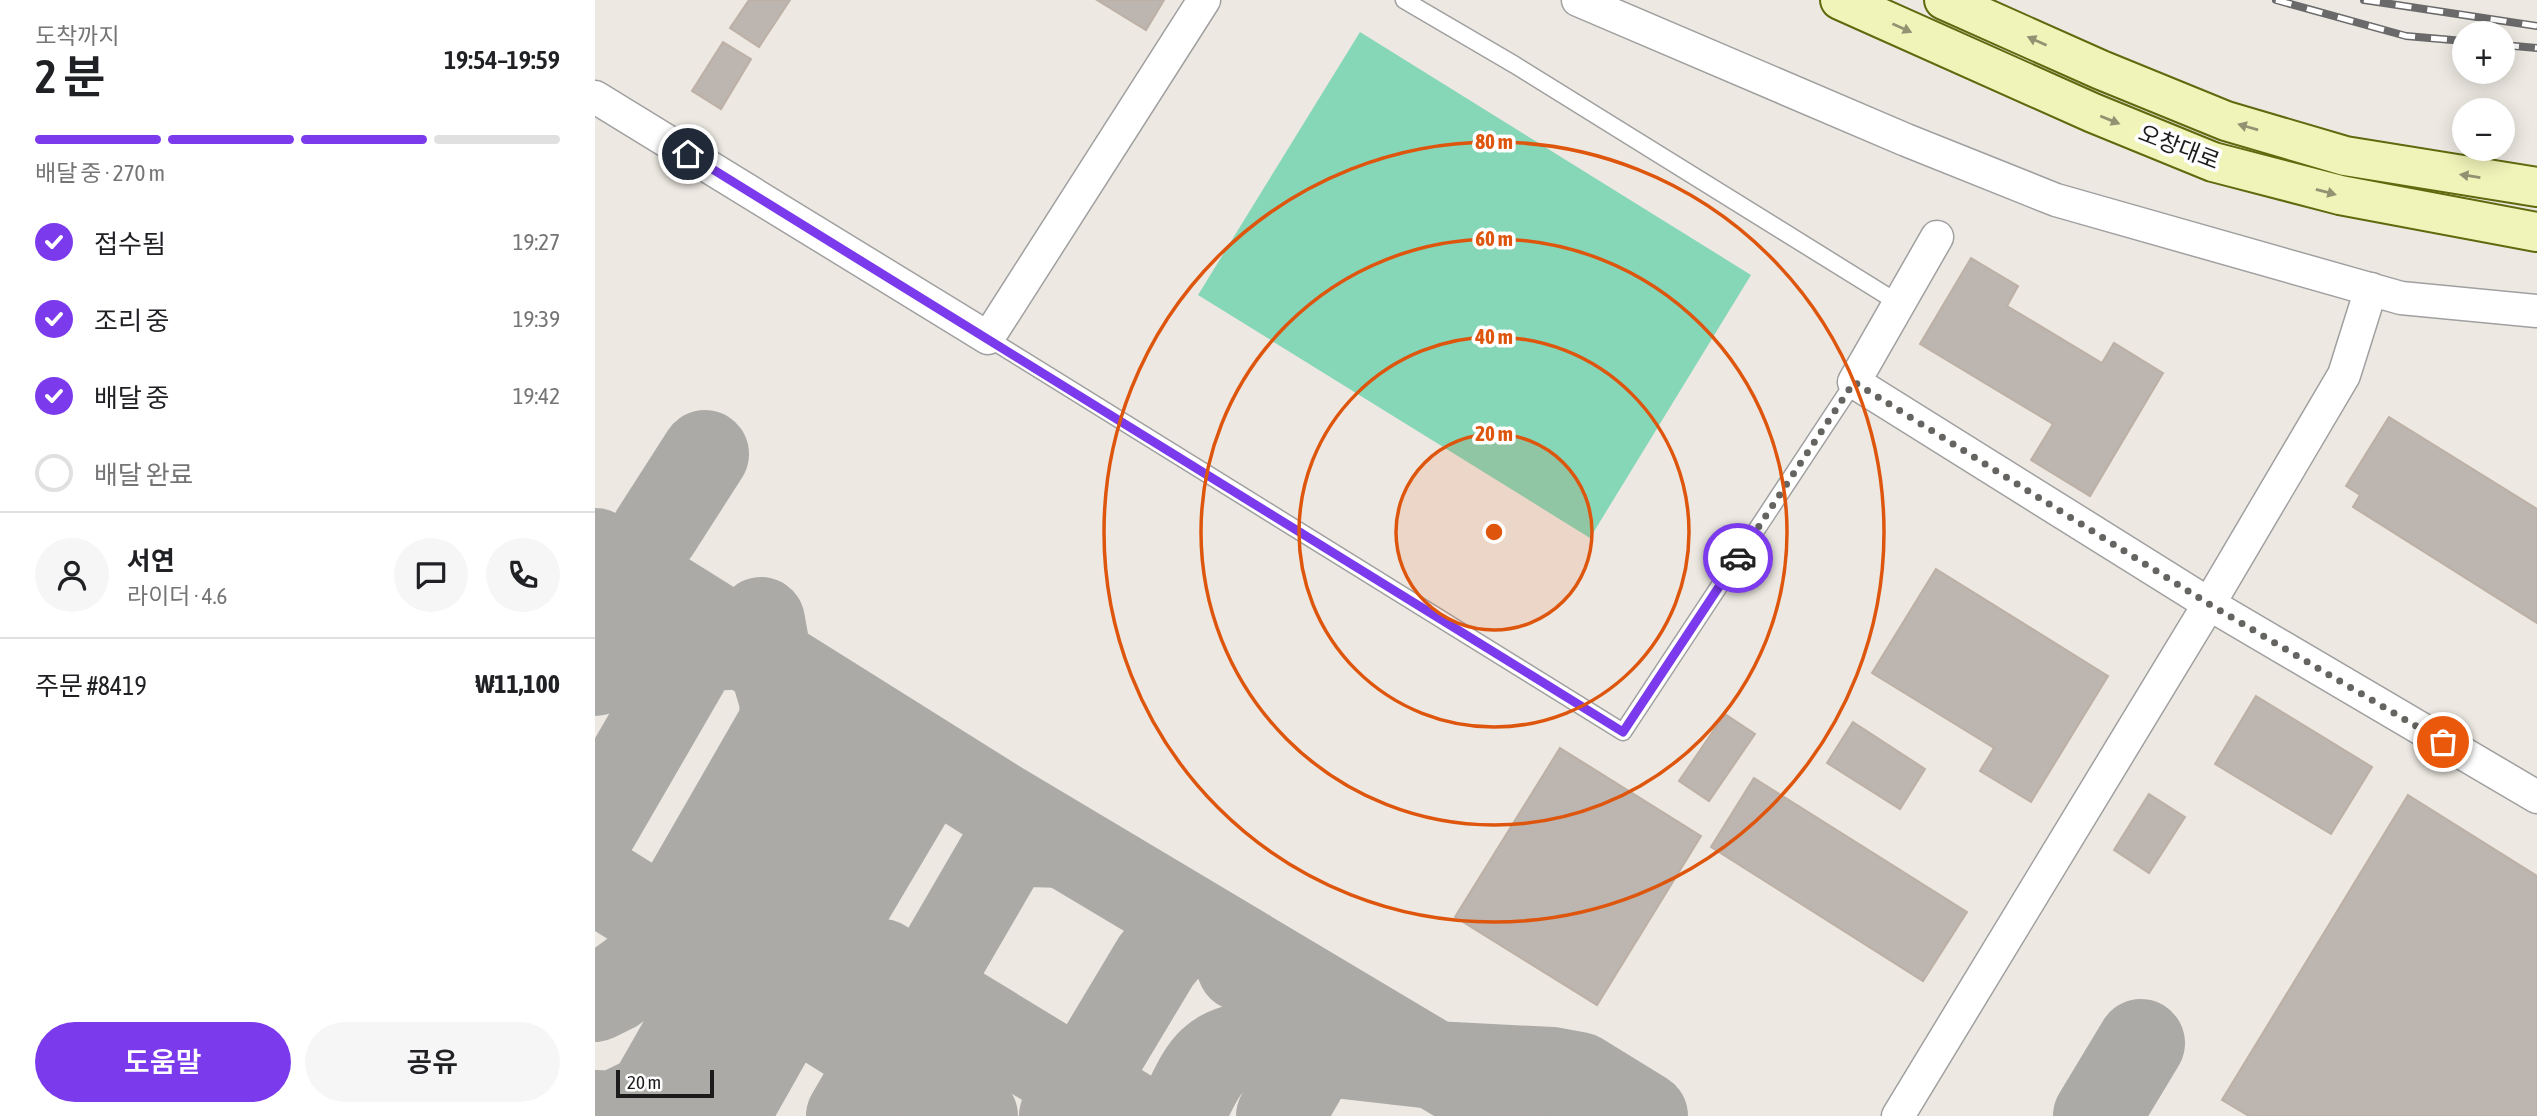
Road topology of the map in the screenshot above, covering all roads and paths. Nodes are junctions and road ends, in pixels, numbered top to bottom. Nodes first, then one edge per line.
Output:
1 (1204, 0) edge
2 (1404, 0) edge
3 (1578, 0) edge
4 (1840, 0) edge
5 (1944, 0) edge
6 (595, 97) edge
7 (2537, 187) edge
8 (2537, 232) edge
9 (1937, 237) dead end
10 (2371, 289) junction
11 (1901, 304) junction
12 (2537, 311) edge
13 (988, 338) junction
14 (1854, 382) junction
15 (2209, 604) junction
16 (2537, 797) edge
17 (1898, 1116) edge

1 - 13 street
2 - 11 lane
3 - 10 street
4 -> 8 main road, 오창대로
7 -> 5 main road, 오창대로
6 - 13 street
9 - 11 street
10 - 12 street
10 - 15 street
11 - 14 street
13 - 14 lane
14 - 15 street
15 - 16 street
15 - 17 street

